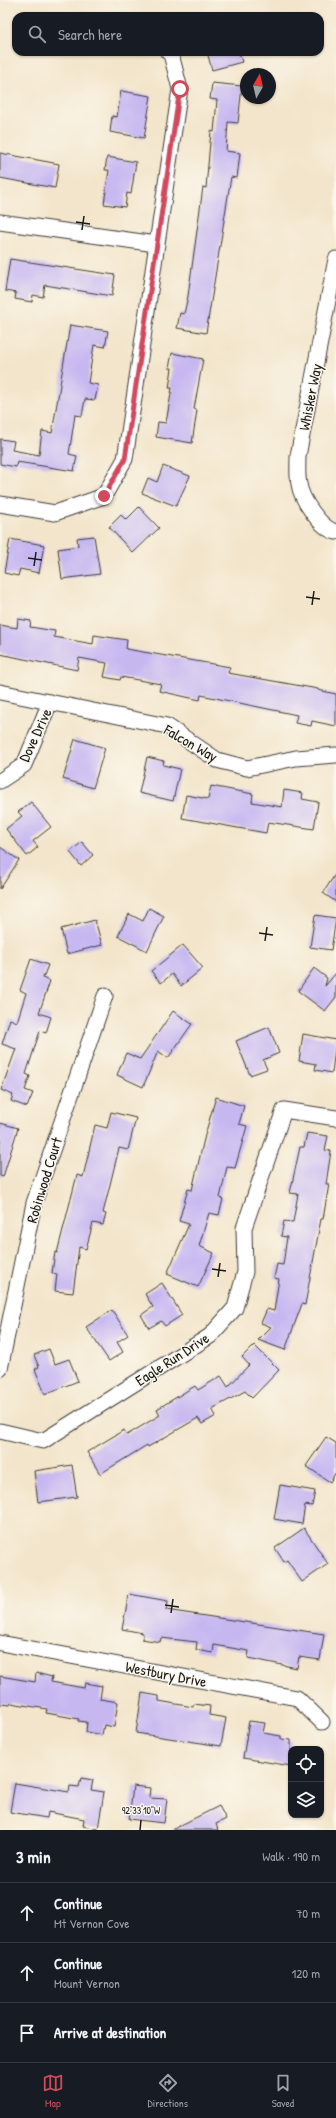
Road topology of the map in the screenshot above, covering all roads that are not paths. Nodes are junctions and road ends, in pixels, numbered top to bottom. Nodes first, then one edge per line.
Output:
1 (172, 56) edge
2 (0, 222) edge
3 (156, 244) junction
4 (336, 259) edge
5 (0, 504) edge
6 (336, 532) edge
7 (0, 692) edge
8 (50, 702) junction
9 (336, 755) edge
10 (0, 781) edge
11 (105, 996) dead end
12 (336, 1118) edge
13 (0, 1369) edge
14 (0, 1431) edge
15 (0, 1643) edge
16 (322, 1722) dead end

1 - 3 street
2 - 3 street
3 - 5 street
4 - 6 street, Whisker Way
7 - 8 street, Falcon Way
8 - 9 street, Falcon Way
8 - 10 street, Dove Drive
11 - 13 street, Robinwood Court
12 - 14 street, Eagle Run Drive
15 - 16 street, Westbury Drive

